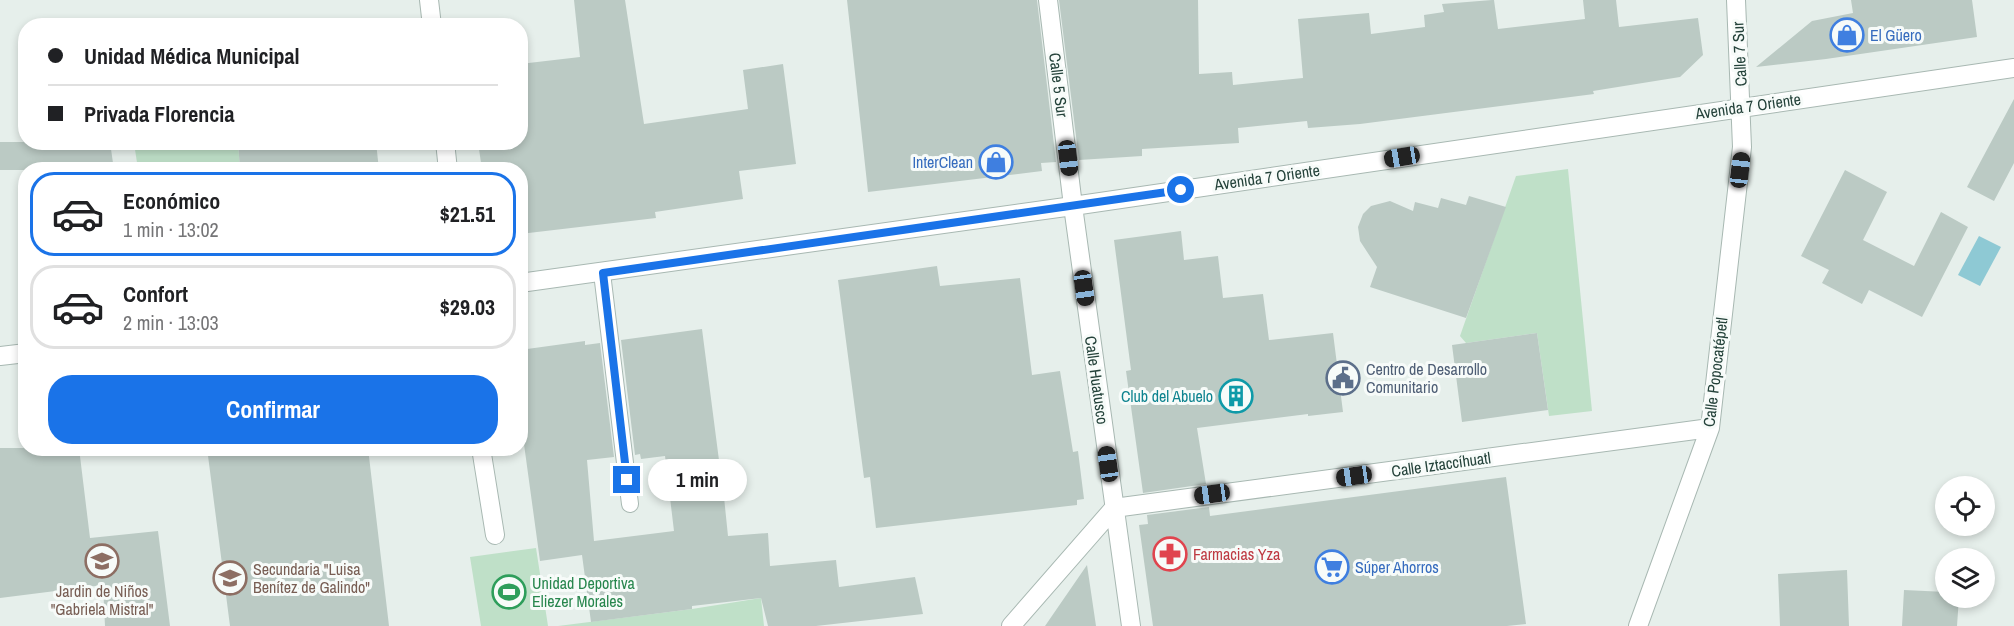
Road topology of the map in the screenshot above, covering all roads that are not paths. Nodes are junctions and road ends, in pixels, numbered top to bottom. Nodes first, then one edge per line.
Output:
1 (429, 0) edge
2 (1048, 0) edge
3 (1736, 0) edge
4 (431, 18) edge
5 (2014, 68) edge
6 (1742, 107) junction
7 (1073, 206) junction
8 (603, 273) junction
9 (528, 282) edge
10 (18, 354) edge
11 (0, 356) edge
12 (1710, 428) junction
13 (483, 456) edge
14 (630, 504) dead end
15 (1114, 508) junction
16 (495, 535) dead end
17 (1011, 626) edge
18 (1131, 626) edge
19 (1638, 626) edge

1 - 4 street
2 - 7 street, Calle 5 Sur
3 - 6 street, Calle 7 Sur
5 - 6 street, Avenida 7 Oriente
6 - 7 street, Avenida 7 Oriente
6 - 12 street, Calle Popocatépetl
7 - 8 street, Avenida 7 Oriente
7 - 15 street, Calle Huatusco
8 - 9 street, Avenida 7 Oriente
8 - 14 lane
10 - 11 street
12 - 15 street, Calle Iztaccíhuatl
12 - 19 street, Calle Popocatépetl
13 - 16 street
15 - 17 street
15 - 18 street, Calle Huatusco

